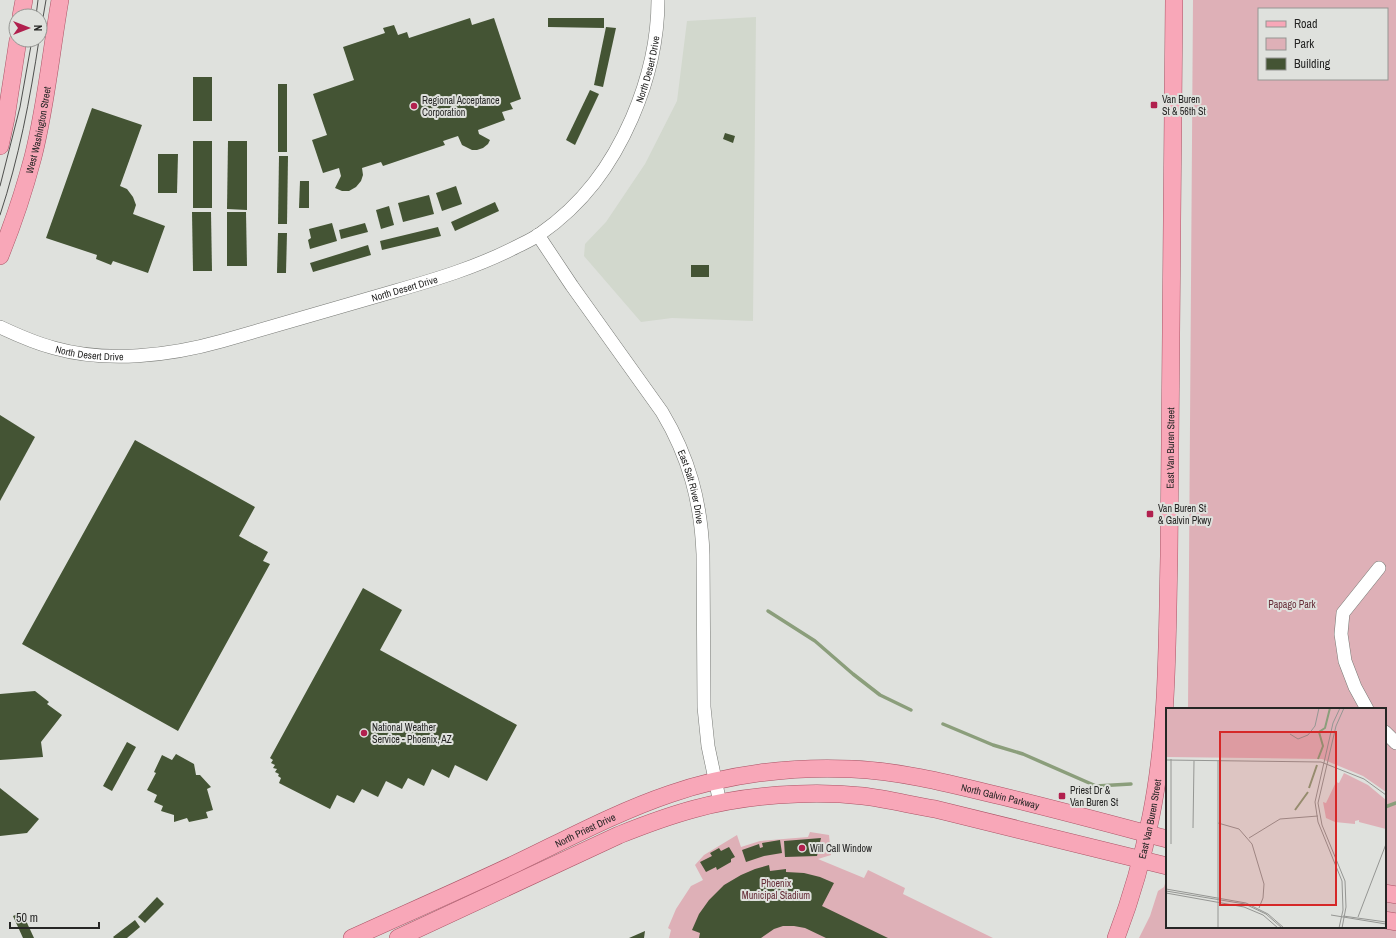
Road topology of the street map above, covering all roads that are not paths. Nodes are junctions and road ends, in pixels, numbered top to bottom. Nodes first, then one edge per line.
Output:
1 (60, 0) edge
2 (658, 0) edge
3 (1174, 0) edge
4 (17, 48) edge
5 (0, 146) edge
6 (538, 235) junction
7 (0, 256) edge
8 (0, 327) edge
9 (1379, 568) dead end
10 (1366, 708) edge
11 (1386, 733) edge
12 (1396, 743) edge
13 (832, 768) joint
14 (715, 781) junction
15 (720, 803) junction
16 (1147, 833) junction
17 (1166, 838) edge
18 (1141, 859) junction
19 (1166, 866) edge
20 (1386, 892) edge
21 (1396, 895) edge
22 (1386, 920) edge
23 (1396, 922) edge
24 (352, 938) edge
25 (398, 938) edge
26 (1116, 938) edge

1 - 7 main road, West Washington Street
2 - 6 street, North Desert Drive
3 - 16 main road, East Van Buren Street
4 - 5 main road
6 - 8 street, North Desert Drive
6 - 14 street, East Salt River Drive
9 - 10 street
11 - 12 street
13 - 14 main road, North Priest Drive
13 - 16 main road, North Galvin Parkway
14 - 15 street, East Salt River Drive
14 - 24 main road, North Priest Drive
15 - 18 main road, North Priest Drive
15 - 25 main road, North Priest Drive
16 - 17 main road, North Galvin Parkway
16 - 18 main road, East Van Buren Street
18 - 19 main road
18 - 26 main road, East Van Buren Street
20 - 21 main road
22 - 23 main road

